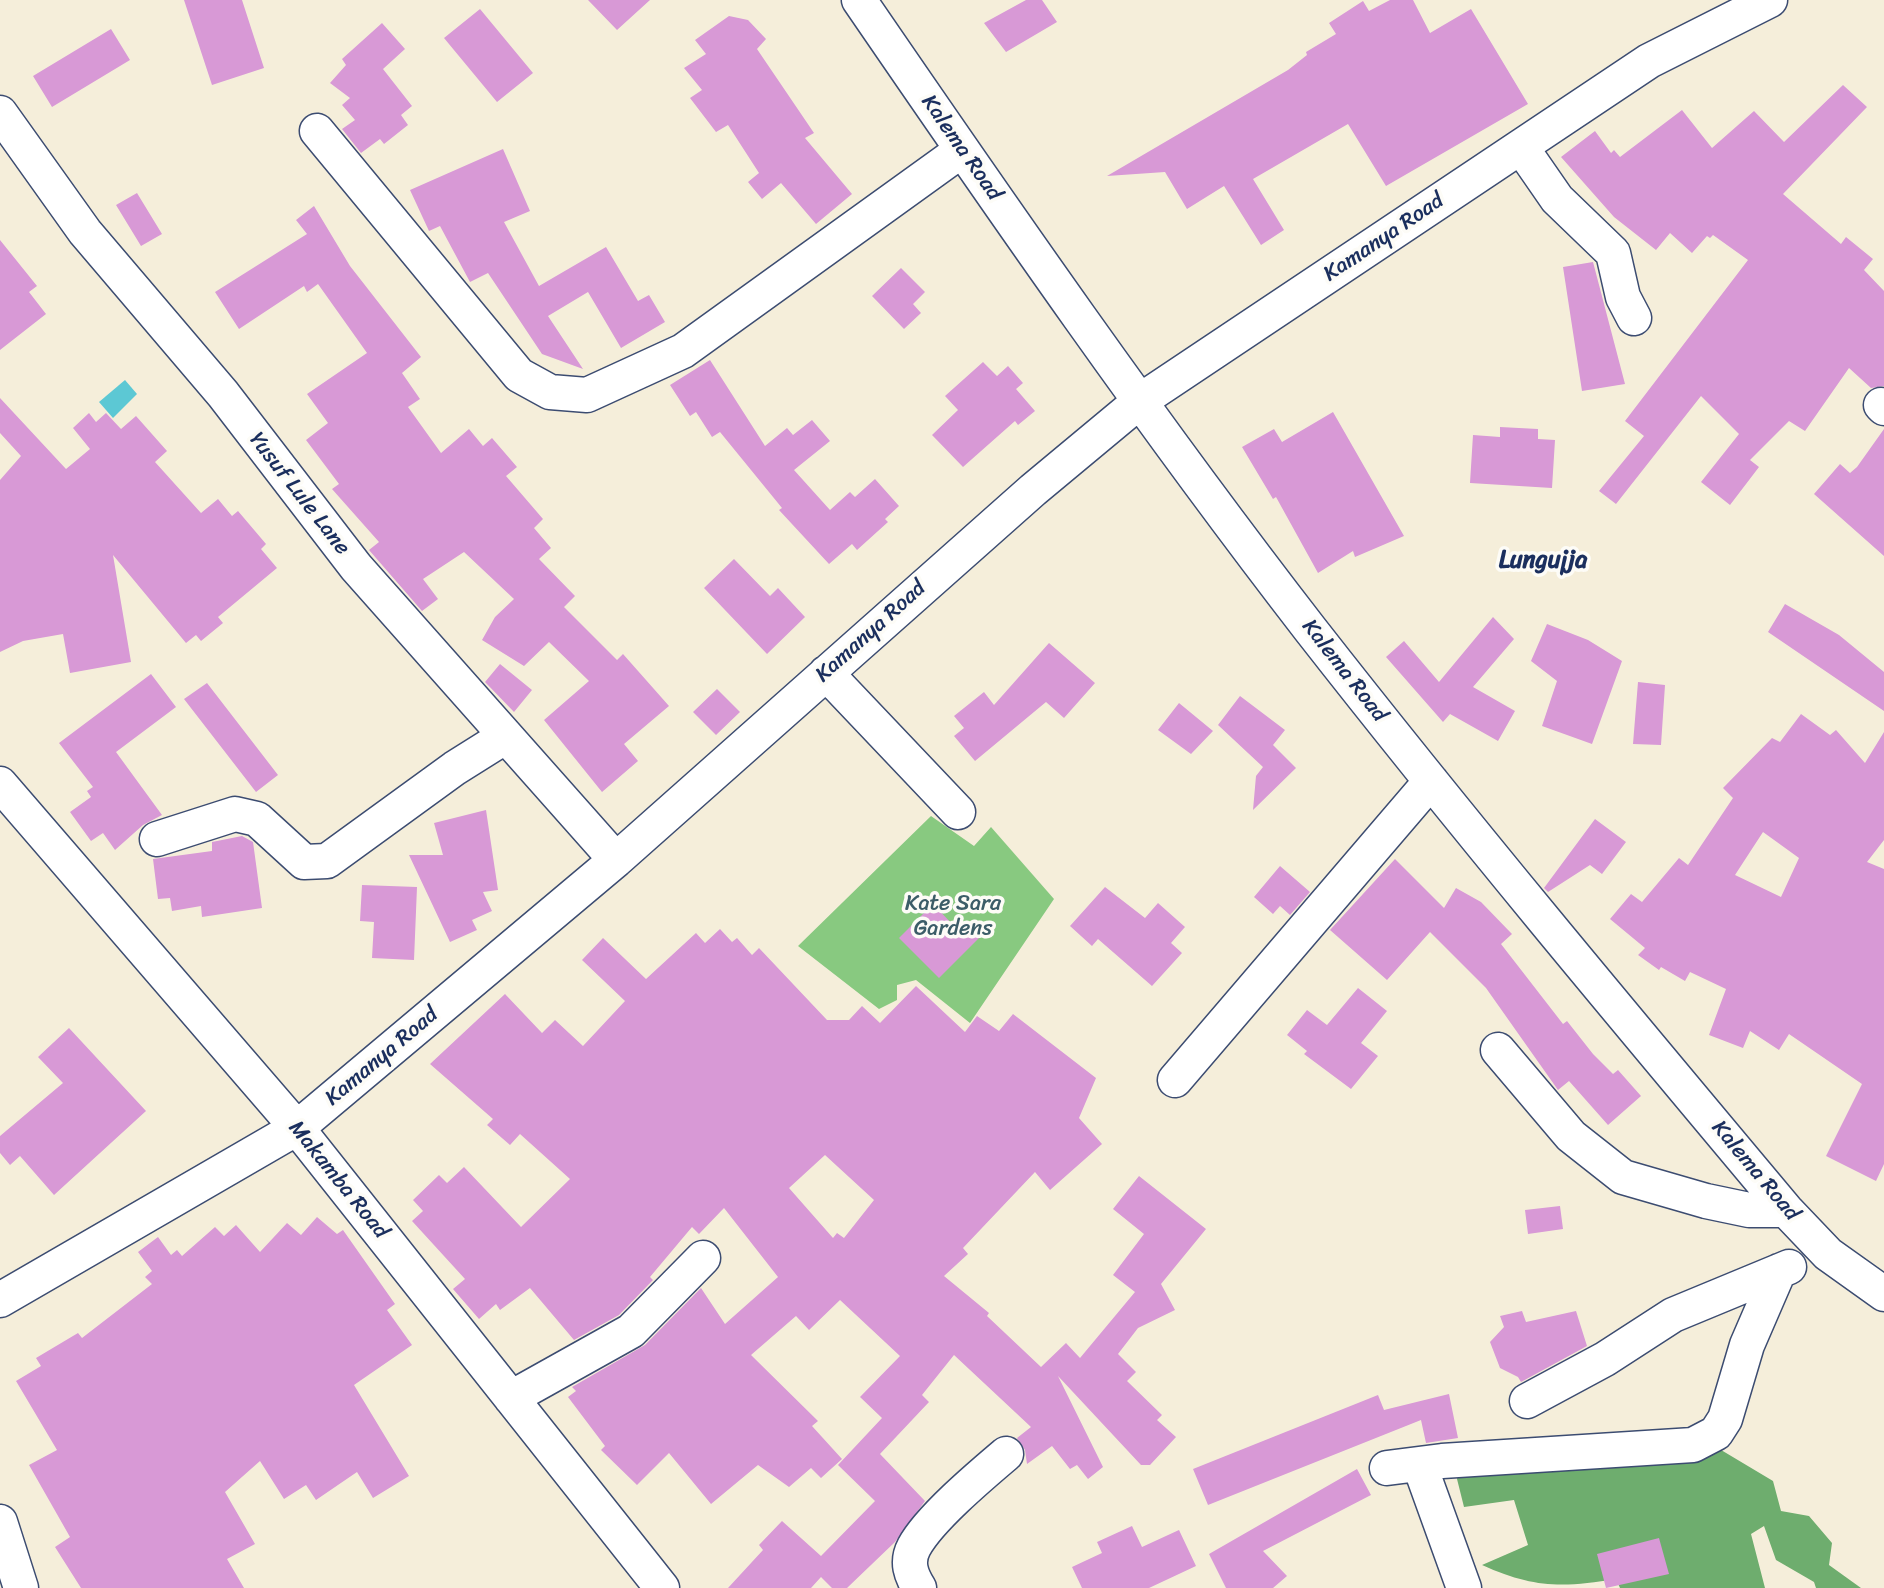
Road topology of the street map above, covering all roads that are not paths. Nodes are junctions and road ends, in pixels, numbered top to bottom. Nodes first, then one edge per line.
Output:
1 (859, 0) edge
2 (1762, 2) edge
3 (0, 113) edge
4 (317, 131) dead end
5 (1521, 147) junction
6 (962, 150) junction
7 (1634, 318) dead end
8 (1140, 401) junction
9 (826, 673) junction
10 (506, 736) junction
11 (1431, 781) junction
12 (0, 784) edge
13 (958, 812) dead end
14 (157, 839) dead end
15 (616, 860) junction
16 (1498, 1050) dead end
17 (1175, 1080) dead end
18 (297, 1128) junction
19 (1786, 1210) junction
20 (1828, 1254) junction
21 (703, 1258) dead end
22 (1779, 1271) junction
23 (1884, 1294) edge
24 (0, 1300) edge
25 (511, 1398) junction
26 (1527, 1401) dead end
27 (1006, 1454) dead end
28 (0, 1522) edge
29 (21, 1588) edge
30 (662, 1588) edge
31 (919, 1588) edge
32 (1464, 1588) edge

1 - 6 street, Kalema Road
2 - 5 street, Kamanya Road
3 - 10 street, Yusuf Lule Lane
4 - 6 street
5 - 7 street
5 - 8 street, Kamanya Road
6 - 8 street, Kalema Road
8 - 9 street, Kamanya Road
8 - 11 street, Kalema Road
9 - 13 street
9 - 15 street, Kamanya Road
10 - 14 street
10 - 15 street, Yusuf Lule Lane
11 - 17 street
11 - 19 street, Kalema Road
12 - 18 street, Makamba Road
15 - 18 street, Kamanya Road
16 - 19 street
18 - 24 street, Kamanya Road
18 - 25 street, Makamba Road
19 - 20 street, Kalema Road
20 - 22 street
20 - 23 street, Kalema Road
21 - 25 street
22 - 26 street
22 - 32 street
25 - 30 street, Makamba Road
27 - 31 street
28 - 29 street

